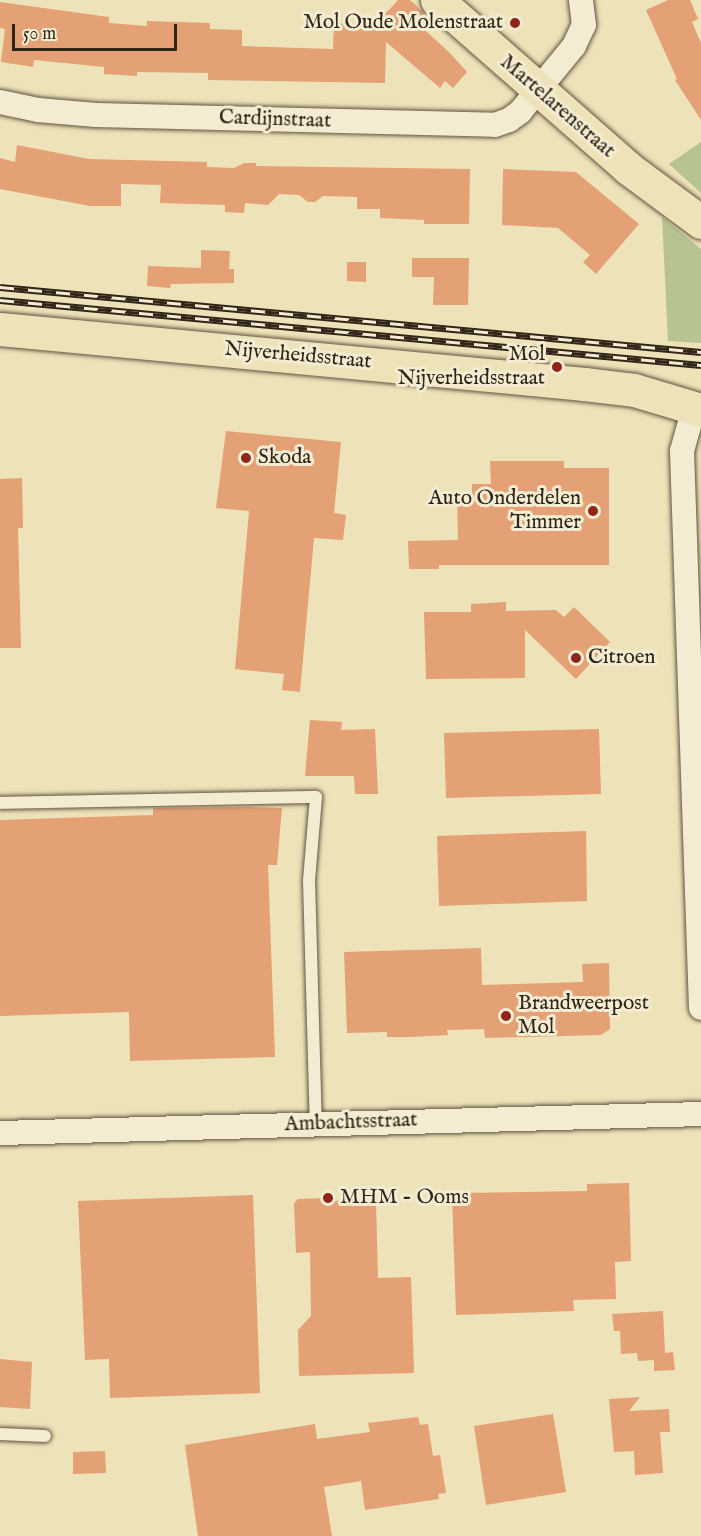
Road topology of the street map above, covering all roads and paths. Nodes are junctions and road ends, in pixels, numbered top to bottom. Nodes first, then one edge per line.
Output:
1 (437, 0) edge
2 (462, 0) edge
3 (581, 0) edge
4 (543, 83) junction
5 (0, 102) edge
6 (692, 214) edge
7 (0, 329) edge
8 (698, 409) edge
9 (0, 803) edge
10 (701, 1008) edge
11 (701, 1114) edge
12 (316, 1124) junction
13 (0, 1133) edge
14 (0, 1434) edge
15 (45, 1436) dead end

1 - 4 main road, Martelarenstraat
2 - 4 main road, Martelarenstraat
3 - 4 street, Cardijnstraat
4 - 5 street, Cardijnstraat
4 - 6 main road, Martelarenstraat
7 - 8 main road, Nijverheidsstraat
8 - 10 street
9 - 12 lane
11 - 12 street, Ambachtsstraat
12 - 13 street, Ambachtsstraat
14 - 15 lane

